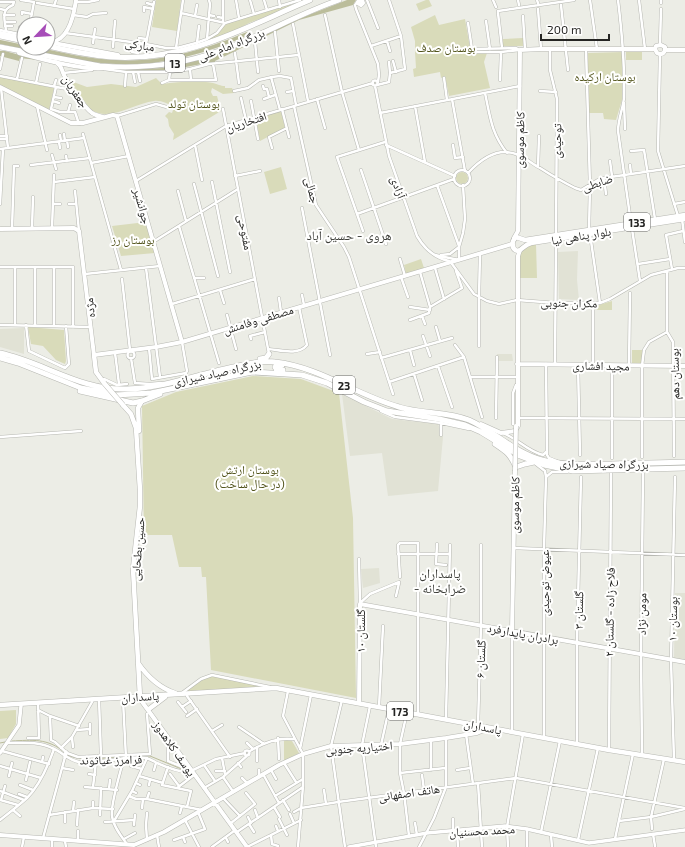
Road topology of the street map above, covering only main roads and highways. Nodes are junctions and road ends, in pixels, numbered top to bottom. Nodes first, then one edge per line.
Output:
1 (310, 0) edge
2 (339, 0) edge
3 (76, 1) edge
4 (0, 33) edge
5 (16, 35) edge
6 (64, 35) junction
7 (0, 36) edge
8 (16, 39) edge
9 (56, 40) edge
10 (56, 44) edge
11 (66, 46) junction
12 (1, 47) edge
13 (56, 48) edge
14 (655, 49) junction
15 (665, 50) junction
16 (685, 50) edge
17 (130, 57) junction
18 (56, 62) junction
19 (69, 64) junction
20 (62, 67) junction
21 (115, 67) junction
22 (0, 87) edge
23 (93, 114) junction
24 (104, 117) junction
25 (94, 120) junction
26 (682, 217) edge
27 (0, 229) edge
28 (589, 232) junction
29 (514, 238) junction
30 (525, 242) junction
31 (513, 246) junction
32 (520, 250) junction
33 (480, 254) junction
34 (518, 256) junction
35 (450, 262) junction
36 (420, 271) junction
37 (182, 342) junction
38 (0, 352) edge
39 (268, 352) road end
40 (94, 355) junction
41 (0, 358) edge
42 (246, 364) junction
43 (517, 364) junction
44 (685, 366) edge
45 (297, 367) junction
46 (211, 372) junction
47 (252, 372) junction
48 (302, 375) junction
49 (52, 377) junction
50 (517, 378) junction
51 (174, 385) junction
52 (142, 401) junction
53 (123, 405) joint
54 (468, 420) junction
55 (516, 426) junction
56 (481, 432) junction
57 (534, 462) junction
58 (685, 462) edge
59 (685, 468) edge
60 (140, 490) junction
61 (360, 604) joint
62 (512, 630) junction
63 (685, 662) edge
64 (138, 663) junction
65 (278, 689) junction
66 (179, 693) junction
67 (165, 697) junction
68 (140, 698) junction
69 (99, 700) junction
70 (359, 703) junction
71 (0, 706) edge
72 (149, 708) junction
73 (490, 727) junction
74 (685, 762) edge
75 (189, 767) junction
76 (215, 802) junction
77 (236, 832) junction
78 (0, 835) edge
79 (103, 845) edge
80 (127, 846) edge
81 (247, 847) edge

1 - 17 highway, بزرگراه امام علی / 13
2 - 21 highway, بزرگراه امام علی / 13
3 - 6 main road
4 - 5 main road
6 - 9 main road
6 - 11 main road
7 - 8 highway
10 - 11 main road
11 - 17 main road
12 - 18 main road
12 - 21 highway, بزرگراه امام علی / 13
13 - 17 highway, بزرگراه امام علی / 13
14 - 15 main road
14 - 15 main road
14 - 29 main road, کاظم موسوی
15 - 16 main road
18 - 19 main road
18 - 20 main road, جعفریان
19 - 20 main road, جعفریان
19 - 21 main road
20 - 23 main road, جعفریان
22 - 25 main road
23 - 24 main road
23 - 25 main road
24 - 25 main road
24 - 37 main road, جوانشیر
26 - 28 main road, بلوار پناهی نیا / 133
26 - 28 main road, بلوار پناهی نیا / 133
27 - 40 main road, مژده
28 - 30 main road, بلوار پناهی نیا / 133
29 - 30 main road
29 - 31 main road
30 - 32 main road
31 - 32 main road
31 - 33 main road, مصطفی وفامنش
31 - 34 main road
32 - 34 main road
33 - 35 main road, مصطفی وفامنش
33 - 35 main road, مصطفی وفامنش
34 - 43 main road, کاظم موسوی
35 - 36 main road, مصطفی وفامنش
35 - 36 main road, مصطفی وفامنش
36 - 37 main road, مصطفی وفامنش
37 - 40 main road, مصطفی وفامنش
38 - 51 highway, بزرگراه صیاد شیرازی / 23
39 - 46 highway
40 - 53 main road, مژده, bridge
41 - 49 highway, بزرگراه صیاد شیرازی / 23
42 - 45 highway, بزرگراه صیاد شیرازی / 23
42 - 46 highway, بزرگراه صیاد شیرازی / 23
42 - 47 highway
43 - 44 main road, مجید افشاری
43 - 50 main road, کاظم موسوی
45 - 48 highway
45 - 54 highway, بزرگراه صیاد شیرازی / 23
46 - 51 highway, بزرگراه صیاد شیرازی / 23
47 - 48 highway, بزرگراه صیاد شیرازی / 23
47 - 51 highway, بزرگراه صیاد شیرازی / 23
48 - 56 highway, بزرگراه صیاد شیرازی / 23
49 - 51 highway, بزرگراه صیاد شیرازی / 23
49 - 52 highway
50 - 55 main road, کاظم موسوی
50 - 55 main road, کاظم موسوی
51 - 52 highway
52 - 60 main road
53 - 60 main road, حسین بطحایی
54 - 55 main road
54 - 58 highway, بزرگراه صیاد شیرازی / 23
55 - 62 main road, کاظم موسوی, bridge
56 - 57 highway, بزرگراه صیاد شیرازی / 23
56 - 57 highway
57 - 59 highway, بزرگراه صیاد شیرازی / 23
60 - 64 main road, حسین بطحایی
61 - 62 main road, برادران پایدارفرد
61 - 70 main road, گلستان ۱۰
62 - 63 main road, برادران پایدارفرد
64 - 66 main road
64 - 68 main road, حسین بطحایی
65 - 66 main road, پاسداران / 173
65 - 67 main road, پاسداران / 173
65 - 70 main road, پاسداران / 173
66 - 68 main road, پاسداران / 173
67 - 68 main road, پاسداران / 173
67 - 72 main road
68 - 69 main road, پاسداران / 173
68 - 69 main road, پاسداران / 173
68 - 72 main road, یوسف کلاهدوز
68 - 75 main road, یوسف کلاهدوز
69 - 71 main road, پاسداران / 173
70 - 73 main road, پاسداران / 173
72 - 75 main road, یوسف کلاهدوز
73 - 74 main road, پاسداران / 173
73 - 76 main road, اختیاریه جنوبی
75 - 76 main road, یوسف کلاهدوز
76 - 77 main road
76 - 77 main road
76 - 80 main road, اختیاریه جنوبی
77 - 81 main road
78 - 79 main road, اختیاریه جنوبی
79 - 80 main road, اختیاریه جنوبی

